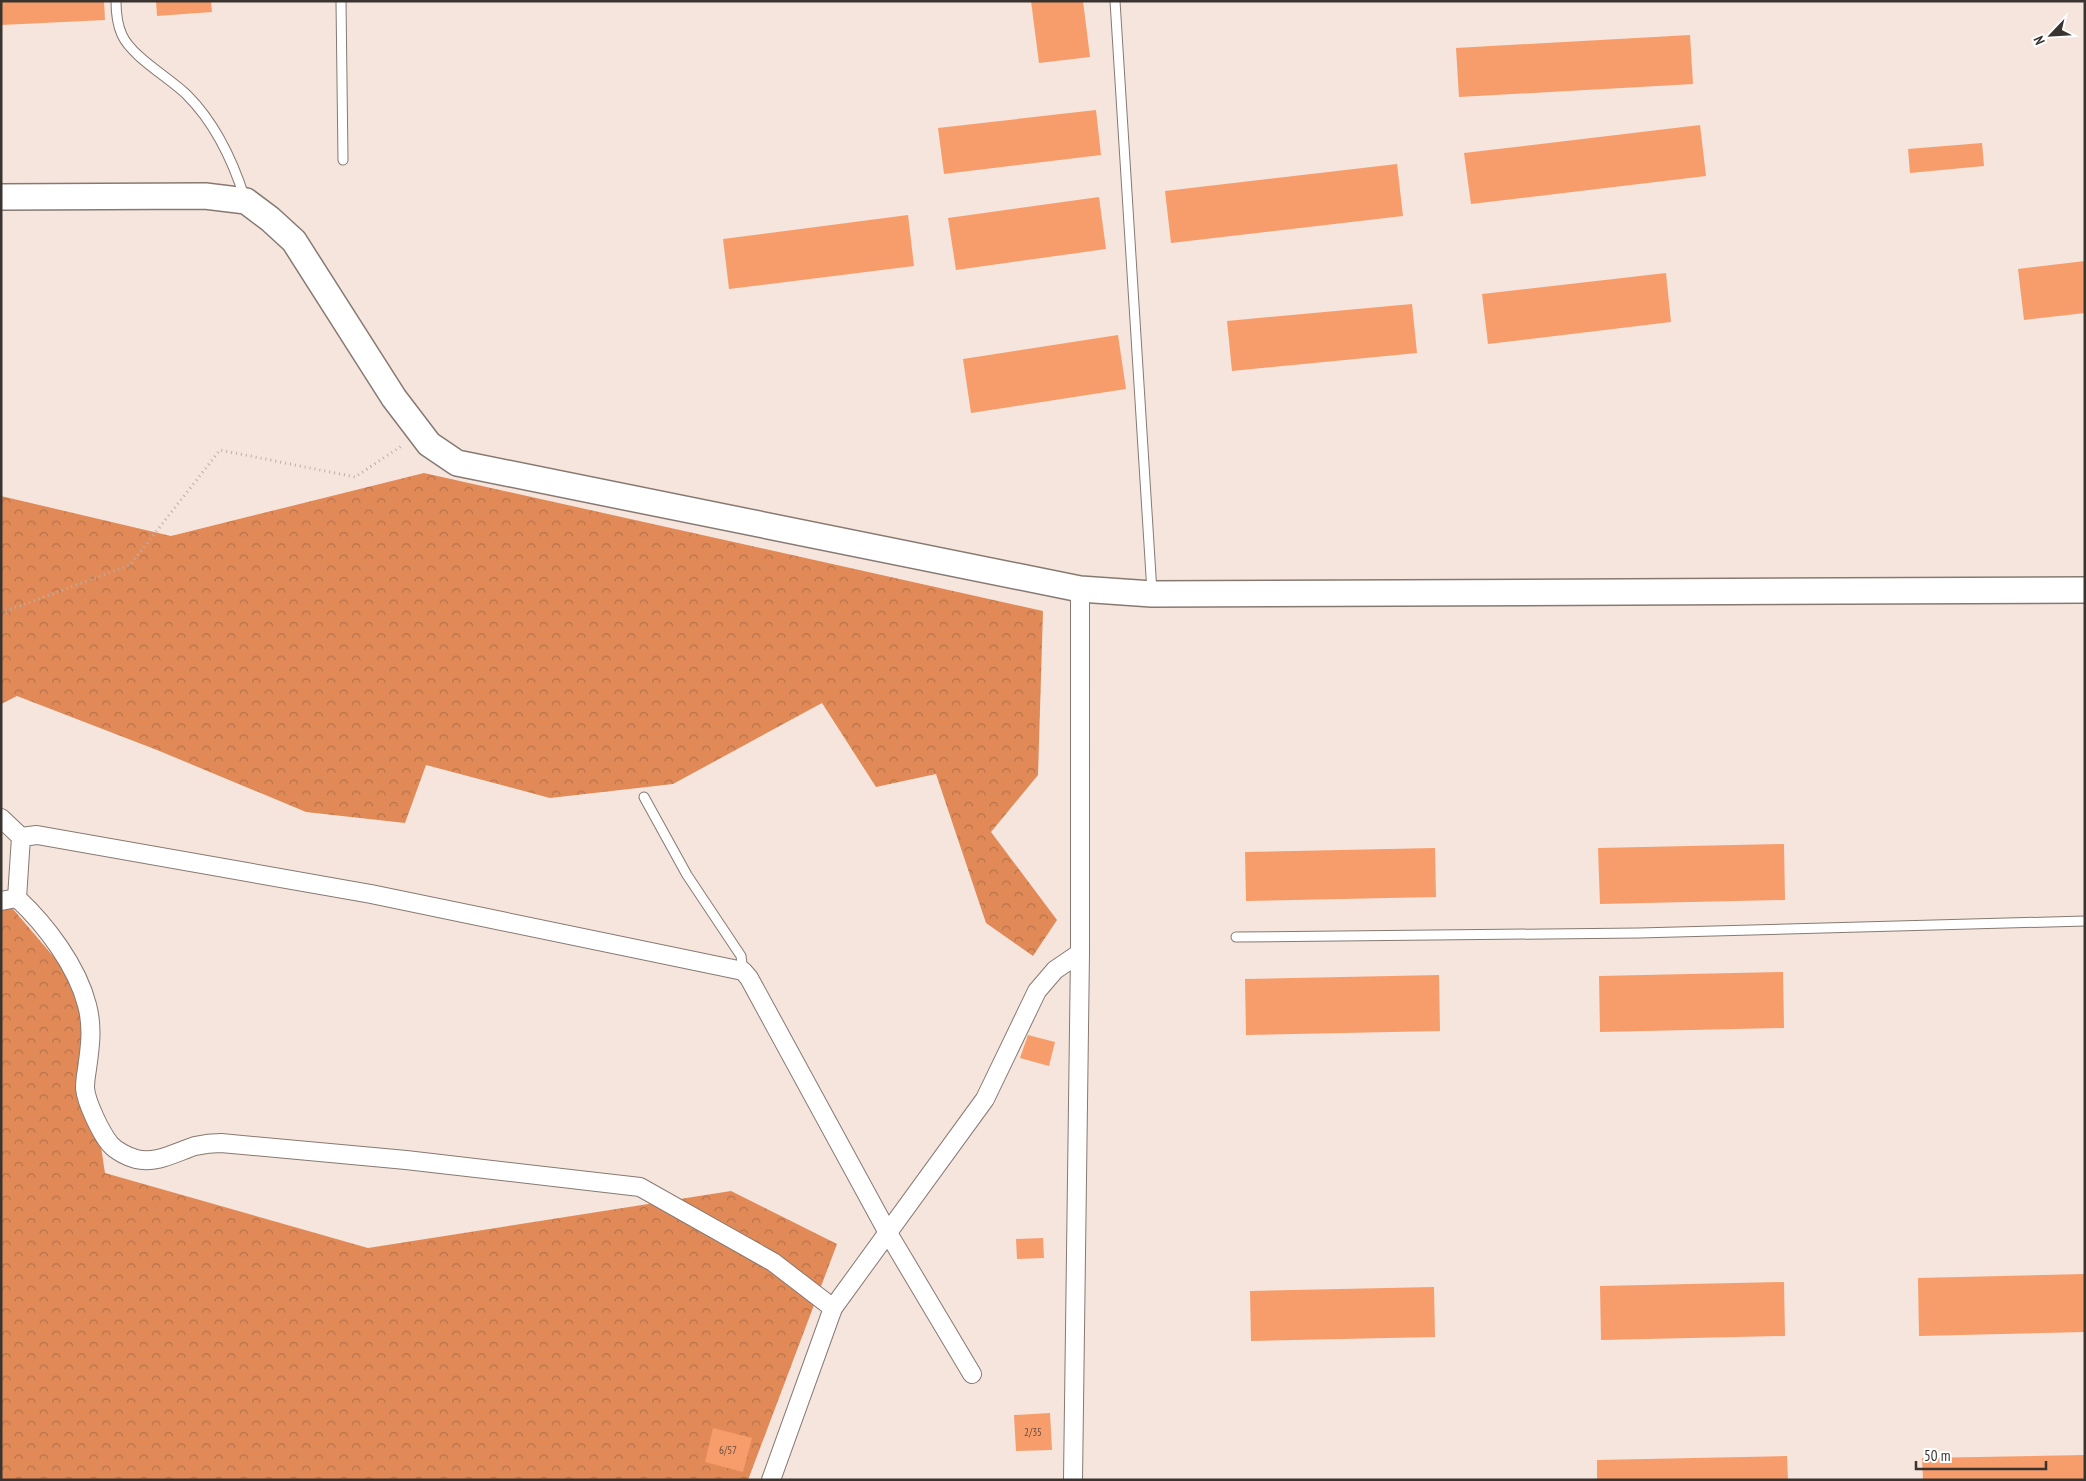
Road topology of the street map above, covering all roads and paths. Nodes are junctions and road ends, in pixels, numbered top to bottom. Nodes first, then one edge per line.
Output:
1 (116, 1) edge
2 (341, 1) edge
3 (1115, 1) edge
4 (343, 160) dead end
5 (1, 197) edge
6 (246, 201) junction
7 (420, 433) junction
8 (1080, 589) junction
9 (2085, 590) edge
10 (1152, 594) junction
11 (1, 613) edge
12 (644, 797) dead end
13 (1, 818) edge
14 (21, 836) junction
15 (9, 899) edge
16 (2085, 921) edge
17 (1236, 937) dead end
18 (1080, 953) junction
19 (743, 971) junction
20 (888, 1233) junction
21 (833, 1308) junction
22 (972, 1374) dead end
23 (771, 1480) edge
24 (1073, 1480) edge

1 - 6 lane
2 - 4 lane
3 - 10 lane
5 - 6 street
6 - 7 street
7 - 8 street
7 - 11 path
8 - 10 street
8 - 18 street
9 - 10 street
12 - 19 lane
13 - 14 street
14 - 15 street
14 - 19 street
15 - 21 street
16 - 17 lane
18 - 20 street
18 - 24 street
19 - 20 street
20 - 21 street
20 - 22 street
21 - 23 street

